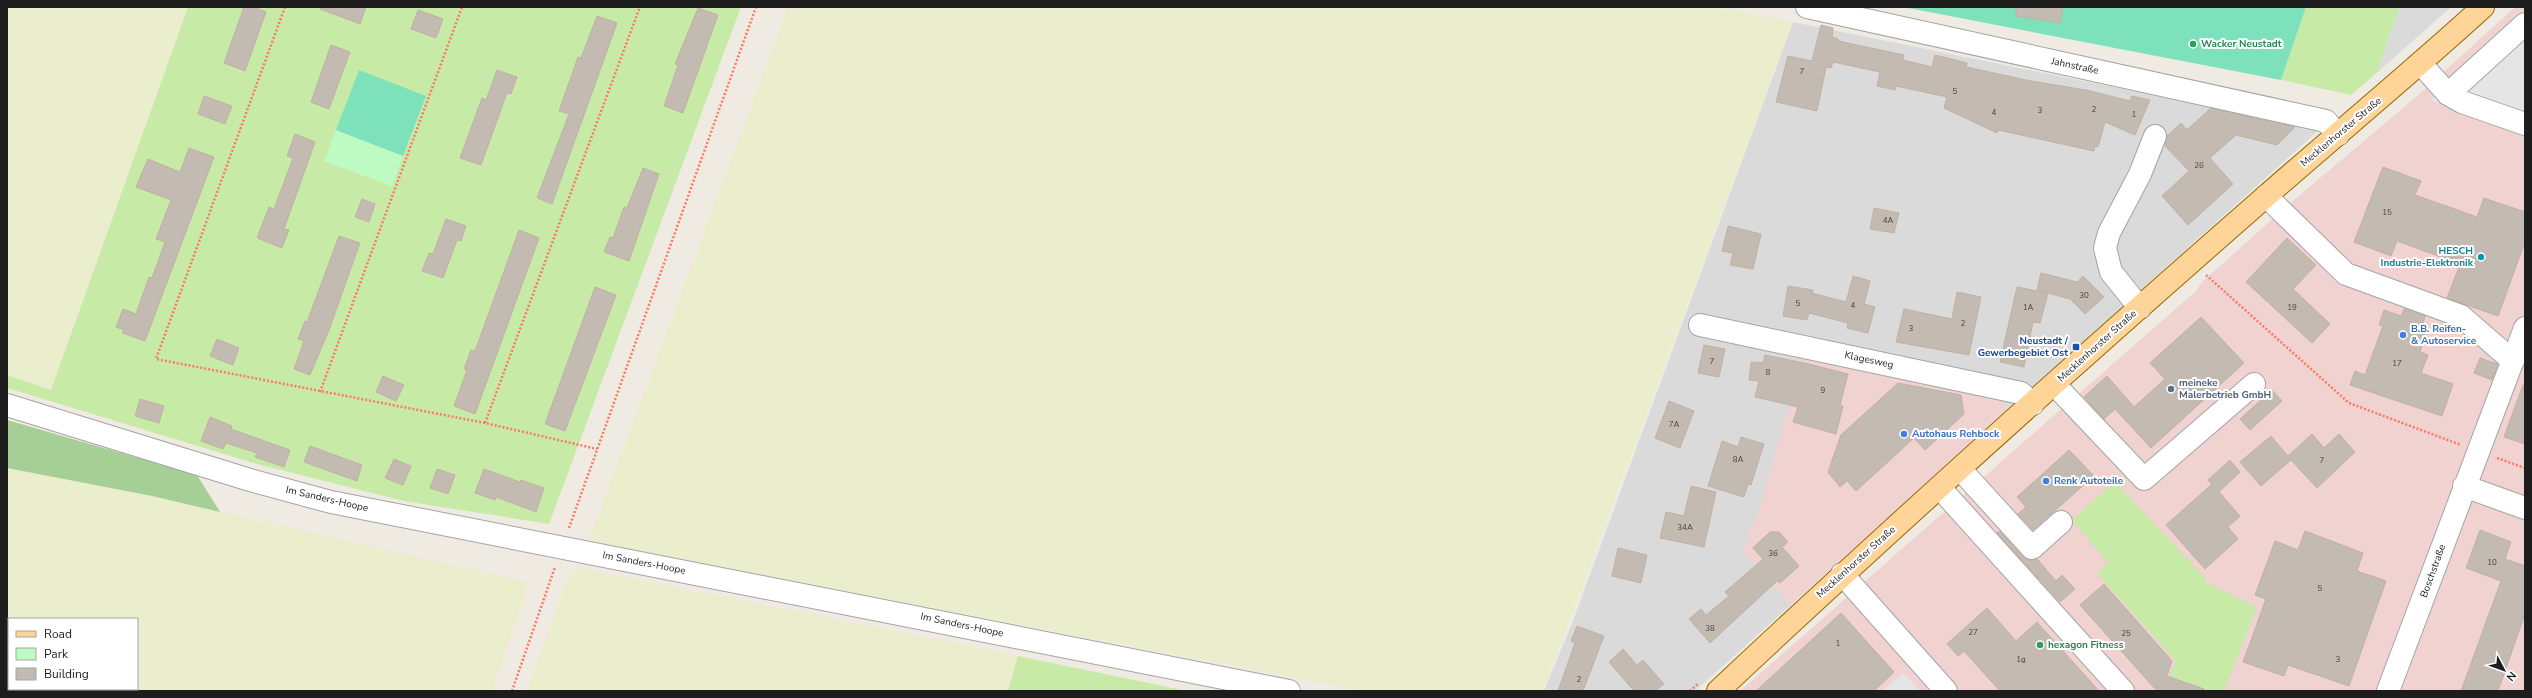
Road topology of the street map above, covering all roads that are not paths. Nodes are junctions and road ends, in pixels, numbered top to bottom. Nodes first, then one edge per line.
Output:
1 (1807, 7) edge
2 (2483, 7) edge
3 (2525, 24) edge
4 (2421, 64) junction
5 (2448, 94) junction
6 (2525, 124) edge
7 (2338, 135) junction
8 (2155, 136) dead end
9 (2266, 196) junction
10 (2140, 308) junction
11 (1700, 325) dead end
12 (2525, 328) edge
13 (2514, 359) junction
14 (2054, 384) junction
15 (2254, 384) dead end
16 (2033, 404) junction
17 (7, 405) edge
18 (1960, 469) junction
19 (2464, 486) junction
20 (1940, 488) junction
21 (2525, 508) edge
22 (2061, 522) dead end
23 (1842, 574) junction
24 (1289, 691) edge
25 (1718, 691) edge
26 (1946, 691) edge
27 (2123, 691) edge
28 (2388, 691) edge

1 - 7 street, Jahnstraße
2 - 4 main road, Mecklenhorster Straße
3 - 5 street
4 - 5 street
4 - 7 main road, Mecklenhorster Straße
5 - 6 street
7 - 9 main road, Mecklenhorster Straße
8 - 10 street
9 - 10 main road, Mecklenhorster Straße
9 - 13 street
10 - 14 main road, Mecklenhorster Straße
11 - 16 street, Klagesweg
12 - 13 street, Boschstraße
13 - 19 street, Boschstraße
14 - 15 street
14 - 16 main road, Mecklenhorster Straße
16 - 18 main road, Mecklenhorster Straße
17 - 24 street, Im Sanders-Hoope
18 - 20 main road, Mecklenhorster Straße
18 - 22 street
19 - 21 street
19 - 28 street, Boschstraße
20 - 23 main road, Mecklenhorster Straße
20 - 27 street
23 - 25 main road, Mecklenhorster Straße
23 - 26 street

